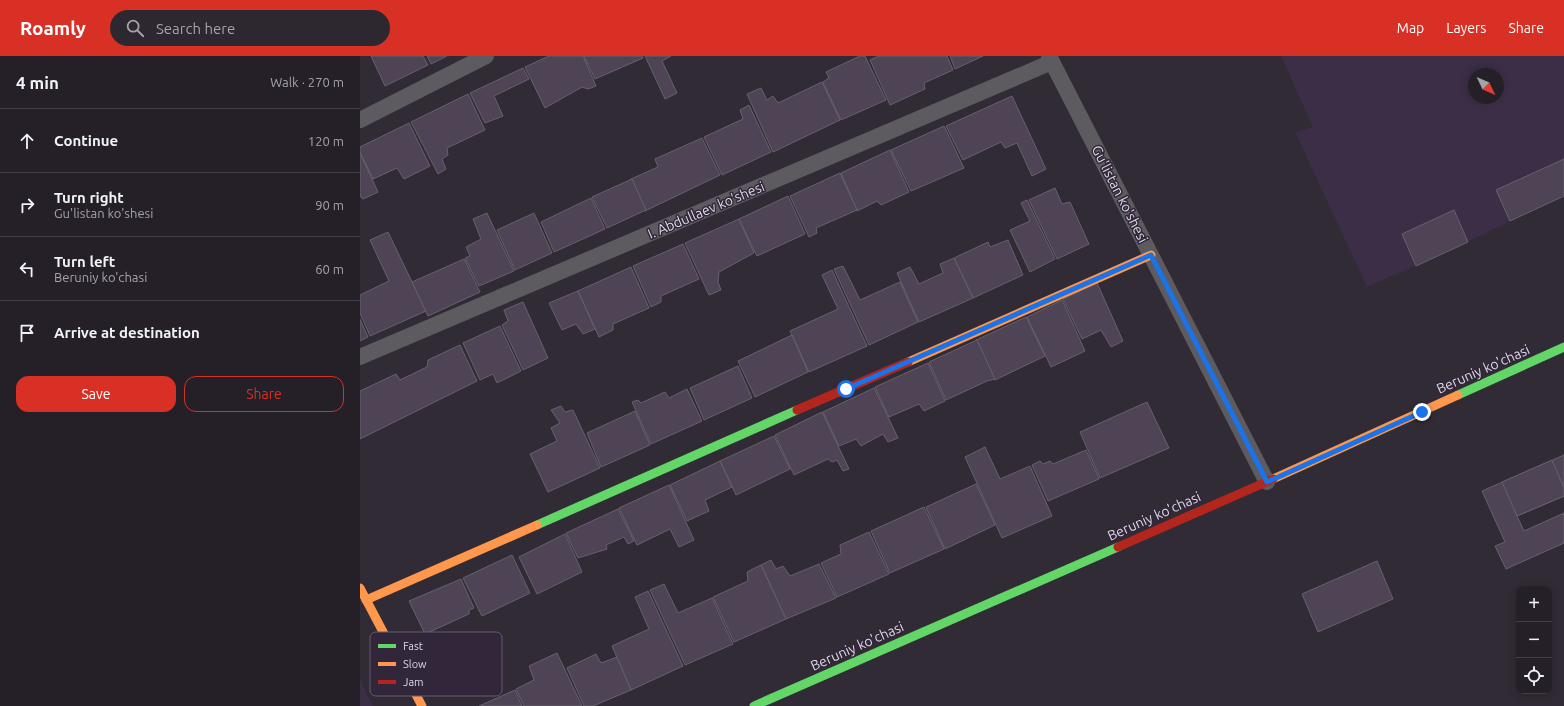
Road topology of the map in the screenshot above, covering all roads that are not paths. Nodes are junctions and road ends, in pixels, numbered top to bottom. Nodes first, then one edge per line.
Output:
1 (486, 56) edge
2 (1050, 59) edge
3 (360, 120) edge
4 (1151, 255) junction
5 (1564, 347) edge
6 (360, 358) edge
7 (1267, 482) junction
8 (360, 588) edge
9 (366, 600) junction
10 (383, 632) edge
11 (417, 696) edge
12 (422, 706) edge
13 (754, 706) edge

1 - 3 street
2 - 4 street, Gu'listan ko'shesi
2 - 6 street, I. Abdullaev ko'shesi
4 - 7 street, Gu'listan ko'shesi
4 - 9 main road
5 - 7 main road, Beruniy ko'chasi
7 - 13 main road, Beruniy ko'chasi
8 - 9 main road
9 - 10 main road
11 - 12 main road

